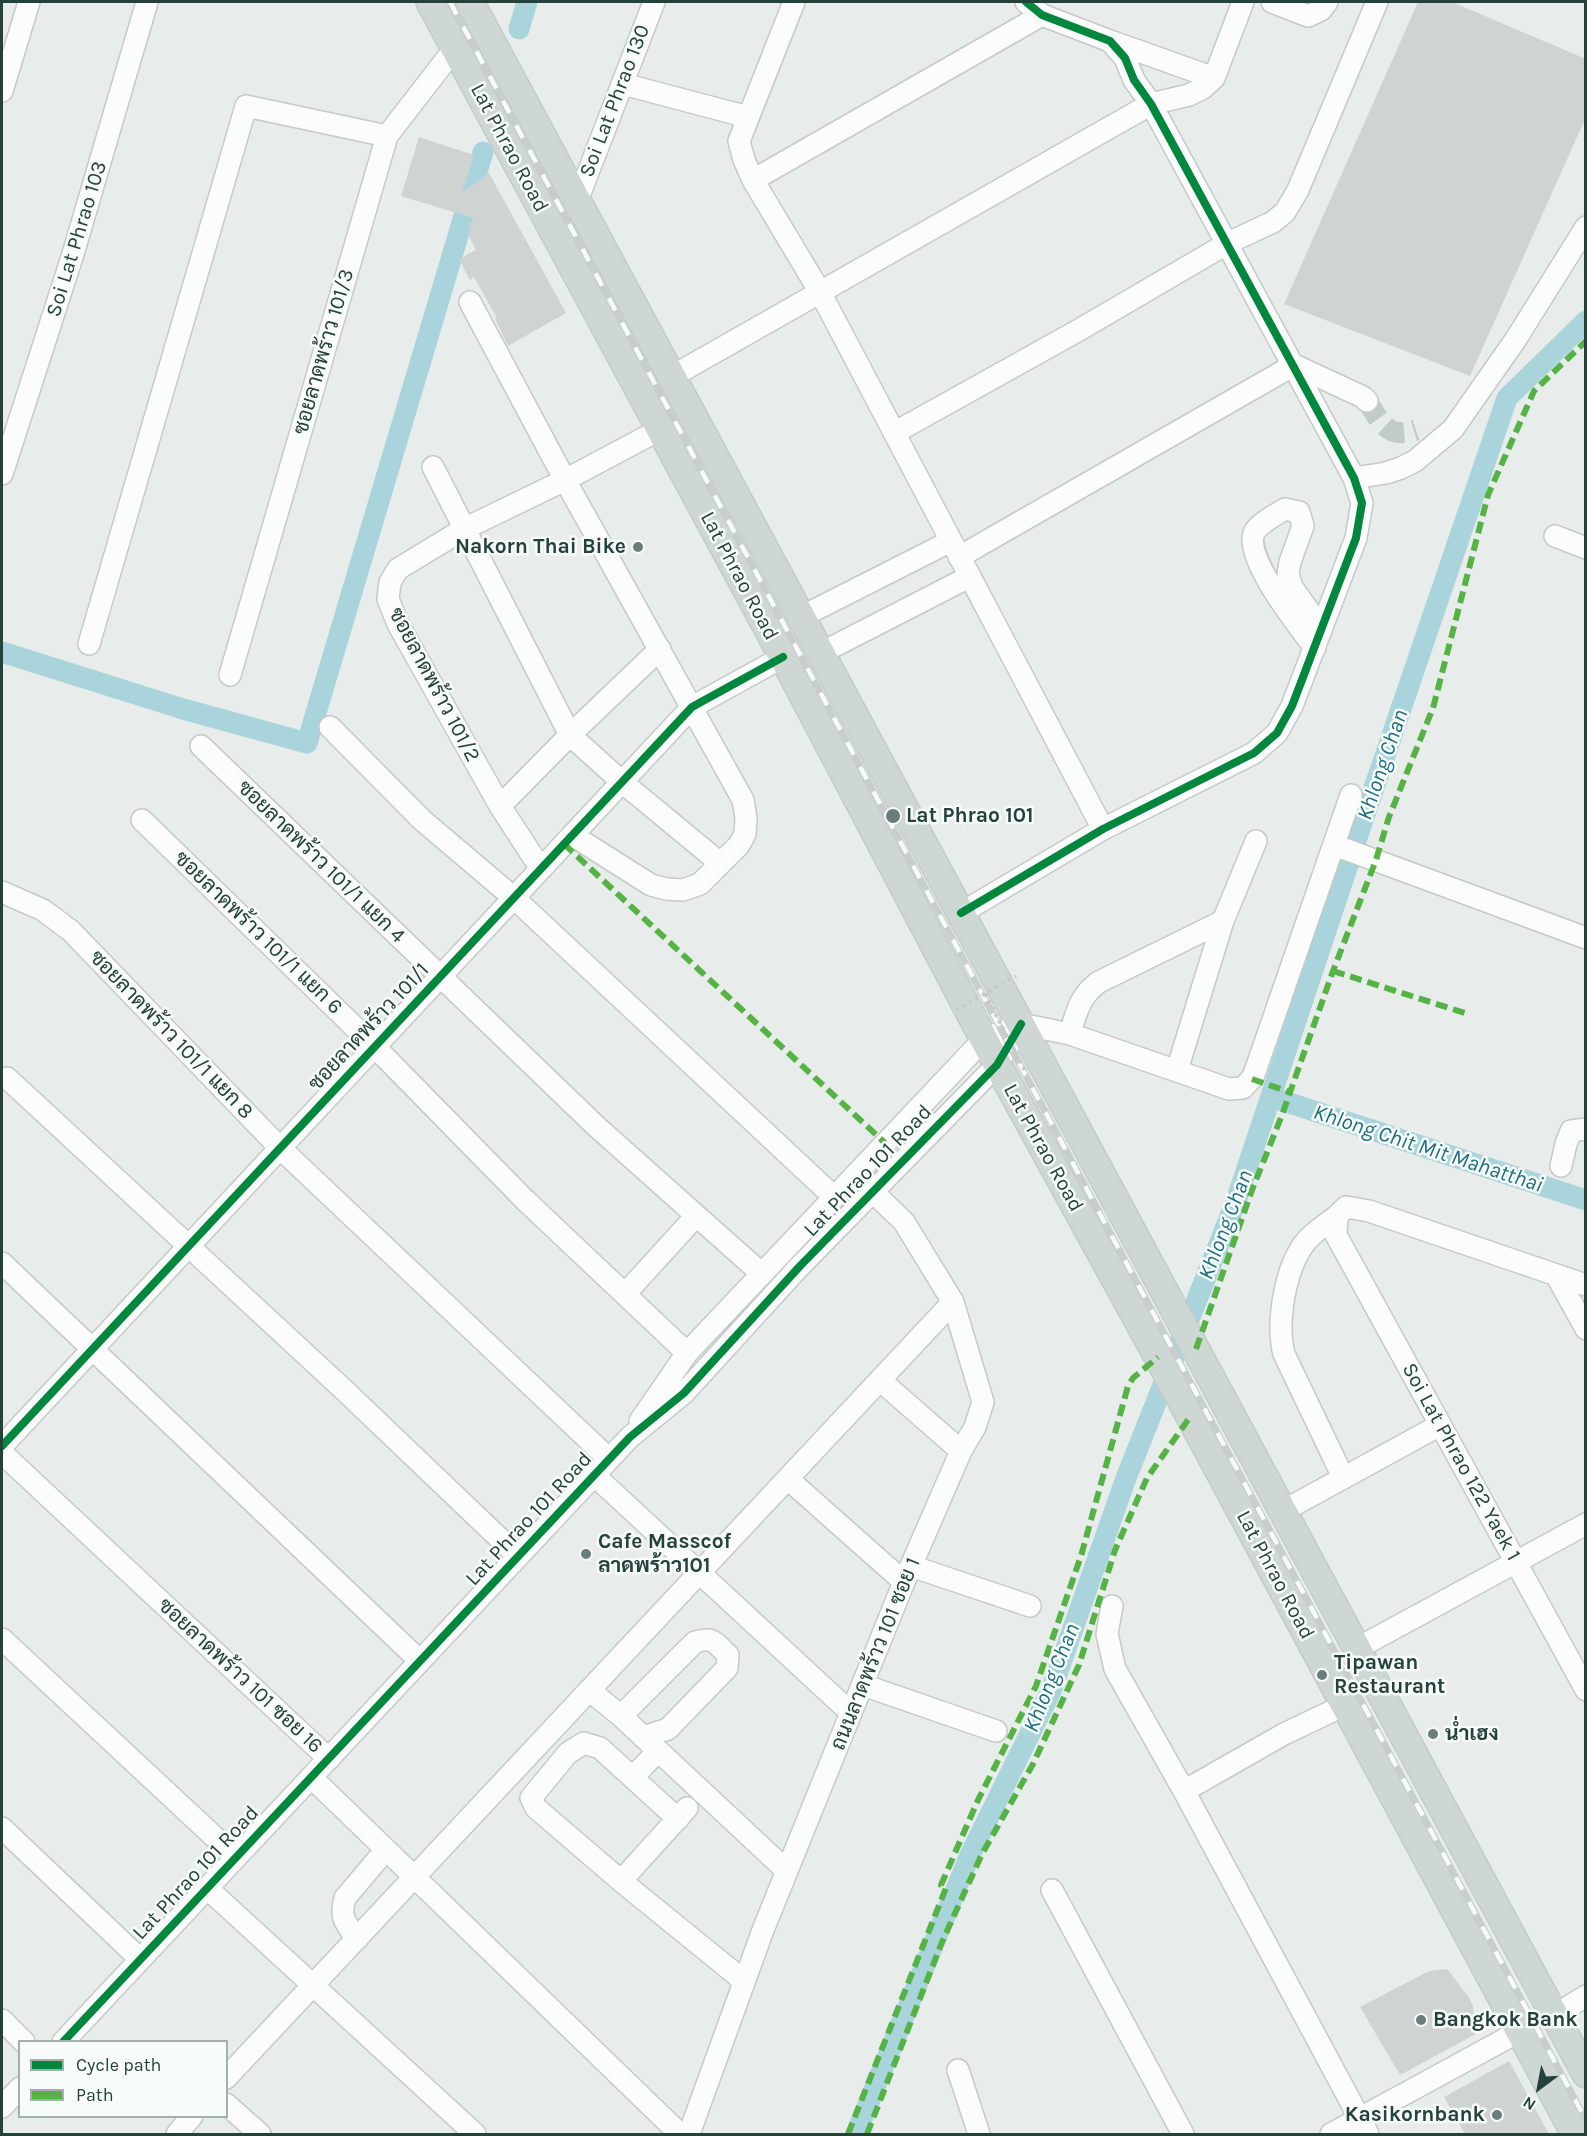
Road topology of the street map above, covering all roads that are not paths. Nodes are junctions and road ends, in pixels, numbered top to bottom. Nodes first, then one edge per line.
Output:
1 (29, 2) edge
2 (147, 2) edge
3 (430, 2) edge
4 (470, 2) edge
5 (654, 2) edge
6 (794, 2) edge
7 (1026, 2) edge
8 (1243, 2) edge
9 (1272, 2) edge
10 (1327, 2) edge
11 (1377, 2) edge
12 (1042, 15) junction
13 (1110, 41) junction
14 (455, 48) junction
15 (1214, 78) junction
16 (623, 84) junction
17 (2, 91) edge
18 (1151, 104) junction
19 (748, 117) junction
20 (387, 136) junction
21 (753, 180) junction
22 (577, 201) junction
23 (1586, 227) edge
24 (1228, 243) junction
25 (820, 292) junction
26 (470, 302) dead end
27 (1294, 365) junction
28 (671, 377) junction
29 (1367, 401) tunnel mouth
30 (660, 429) junction
31 (894, 433) junction
32 (433, 467) dead end
33 (2, 474) edge
34 (1354, 478) junction
35 (565, 480) junction
36 (464, 529) junction
37 (1554, 536) dead end
38 (1586, 548) edge
39 (955, 549) junction
40 (969, 577) junction
41 (801, 617) junction
42 (1322, 628) junction
43 (89, 644) dead end
44 (1315, 648) junction
45 (660, 649) junction
46 (821, 653) junction
47 (783, 657) junction
48 (230, 675) dead end
49 (692, 707) junction
50 (330, 727) dead end
51 (570, 735) junction
52 (201, 746) dead end
53 (622, 782) junction
54 (1351, 795) dead end
55 (500, 806) junction
56 (142, 820) dead end
57 (1103, 829) junction
58 (572, 836) junction
59 (1256, 841) dead end
60 (1336, 846) junction
61 (720, 863) junction
62 (541, 869) junction
63 (2, 892) edge
64 (514, 898) junction
65 (961, 913) junction
66 (1223, 921) junction
67 (1586, 938) edge
68 (440, 977) junction
69 (1021, 1024) junction
70 (1070, 1034) junction
71 (984, 1040) junction
72 (375, 1047) junction
73 (998, 1065) junction
74 (1177, 1070) junction
75 (7, 1078) dead end
76 (1586, 1129) edge
77 (280, 1148) junction
78 (1561, 1166) dead end
79 (873, 1192) junction
80 (834, 1197) junction
81 (696, 1216) junction
82 (1337, 1225) junction
83 (188, 1247) junction
84 (2, 1263) edge
85 (762, 1274) junction
86 (1556, 1275) junction
87 (1586, 1285) edge
88 (625, 1294) junction
89 (953, 1302) junction
90 (1586, 1329) edge
91 (93, 1349) junction
92 (687, 1353) junction
93 (880, 1381) junction
94 (1440, 1425) junction
95 (630, 1437) junction
96 (2, 1446) edge
97 (961, 1451) junction
98 (2, 1454) edge
99 (609, 1459) junction
100 (594, 1475) junction
101 (1343, 1477) junction
102 (788, 1479) junction
103 (1283, 1511) junction
104 (1586, 1524) edge
105 (518, 1556) junction
106 (1516, 1563) junction
107 (700, 1572) junction
108 (908, 1574) junction
109 (1030, 1606) dead end
110 (1112, 1606) dead end
111 (2, 1639) edge
112 (1356, 1649) junction
113 (420, 1661) junction
114 (863, 1685) junction
115 (589, 1690) junction
116 (1586, 1690) edge
117 (1344, 1705) junction
118 (851, 1713) junction
119 (621, 1716) junction
120 (996, 1731) dead end
121 (651, 1744) junction
122 (329, 1759) junction
123 (311, 1777) junction
124 (633, 1778) junction
125 (1185, 1791) junction
126 (2, 1828) edge
127 (236, 1857) junction
128 (378, 1858) dead end
129 (787, 1871) junction
130 (416, 1877) junction
131 (621, 1881) junction
132 (207, 1887) junction
133 (1052, 1890) dead end
134 (357, 1939) junction
135 (140, 1959) junction
136 (744, 1981) junction
137 (313, 1986) junction
138 (1586, 1996) edge
139 (1554, 2016) junction
140 (2, 2020) edge
141 (1520, 2031) junction
142 (22, 2040) edge
143 (65, 2040) edge
144 (958, 2070) dead end
145 (1586, 2074) edge
146 (228, 2076) edge
147 (18, 2090) edge
148 (228, 2106) edge
149 (2, 2107) edge
150 (190, 2118) edge
151 (1364, 2127) edge
152 (177, 2134) edge
153 (260, 2134) edge
154 (475, 2134) edge
155 (680, 2134) edge
156 (688, 2134) edge
157 (979, 2134) edge
158 (1183, 2134) edge
159 (1331, 2134) edge
160 (1575, 2134) edge

1 - 17 street
2 - 33 street, Soi Lat Phrao 103
3 - 14 main road, Lat Phrao Road
4 - 22 main road, Lat Phrao Road
5 - 16 street, Soi Lat Phrao 130
6 - 19 street
7 - 12 street
8 - 15 street
9 - 10 street
11 - 24 street
12 - 13 street
12 - 21 street
13 - 15 street
13 - 18 street
14 - 20 street, ซอยลาดพร้าว 101/3
14 - 30 main road, Lat Phrao Road
15 - 18 street
16 - 19 street
16 - 22 street, Soi Lat Phrao 130
18 - 24 street
18 - 25 street
19 - 21 street
20 - 43 street
20 - 48 street, ซอยลาดพร้าว 101/3
21 - 25 street
22 - 28 main road, Lat Phrao Road
23 - 34 street
24 - 27 street
24 - 31 street
25 - 28 street
25 - 31 street
26 - 35 street
27 - 29 street
27 - 34 street
27 - 39 street
28 - 41 main road, Lat Phrao Road
30 - 35 street, ซอยลาดพร้าว 101/2
30 - 47 main road, Lat Phrao Road
31 - 39 street
32 - 36 street
34 - 42 street
35 - 36 street, ซอยลาดพร้าว 101/2
35 - 45 street
36 - 51 street
36 - 55 street, ซอยลาดพร้าว 101/2
37 - 38 street
39 - 40 street
39 - 41 street
40 - 46 street
40 - 57 street
41 - 46 main road, Lat Phrao Road
42 - 44 street
42 - 44 street
44 - 57 street
45 - 49 street
45 - 51 street
46 - 65 main road, Lat Phrao Road
47 - 49 street, ซอยลาดพร้าว 101/1
47 - 71 main road, Lat Phrao Road
49 - 53 street, ซอยลาดพร้าว 101/1
49 - 61 street
50 - 64 street
51 - 53 street
51 - 55 street
52 - 68 street, ซอยลาดพร้าว 101/1 แยก 4
53 - 58 street, ซอยลาดพร้าว 101/1
53 - 61 street
54 - 60 street
55 - 62 street, ซอยลาดพร้าว 101/2
56 - 72 street, ซอยลาดพร้าว 101/1 แยก 6
57 - 65 street
58 - 61 street
58 - 62 street, ซอยลาดพร้าว 101/1
59 - 66 street
60 - 67 street
60 - 74 street
62 - 64 street, ซอยลาดพร้าว 101/1
63 - 77 street, ซอยลาดพร้าว 101/1 แยก 8
64 - 68 street, ซอยลาดพร้าว 101/1
64 - 80 street
65 - 69 main road, Lat Phrao Road
66 - 70 street
66 - 74 street
68 - 72 street, ซอยลาดพร้าว 101/1
68 - 81 street, ซอยลาดพร้าว 101/1 แยก 4
69 - 70 street
69 - 71 street, Lat Phrao 101 Road
69 - 73 street, Lat Phrao 101 Road
69 - 103 main road, Lat Phrao Road
70 - 74 street
71 - 73 main road, Lat Phrao Road
71 - 80 street, Lat Phrao 101 Road
72 - 77 street, ซอยลาดพร้าว 101/1
72 - 88 street, ซอยลาดพร้าว 101/1 แยก 6
73 - 79 street, Lat Phrao 101 Road
73 - 117 main road, Lat Phrao Road
75 - 83 street
76 - 78 street
77 - 83 street, ซอยลาดพร้าว 101/1
77 - 99 street, ซอยลาดพร้าว 101/1 แยก 8
79 - 89 street, ถนนลาดพร้าว 101 ซอย 1
79 - 95 street, Lat Phrao 101 Road
80 - 85 street, Lat Phrao 101 Road
81 - 85 street, ซอยลาดพร้าว 101/1 แยก 4
81 - 88 street
82 - 86 street
82 - 94 street, Soi Lat Phrao 122 Yaek 1
82 - 101 street
83 - 91 street, ซอยลาดพร้าว 101/1
83 - 105 street
84 - 91 street
85 - 92 street, Lat Phrao 101 Road
86 - 87 street
86 - 90 street
88 - 92 street, ซอยลาดพร้าว 101/1 แยก 6
89 - 93 street
89 - 97 street, ถนนลาดพร้าว 101 ซอย 1
91 - 96 street, ซอยลาดพร้าว 101/1
91 - 113 street
92 - 95 street, Lat Phrao 101 Road
93 - 97 street
93 - 102 street
94 - 101 street
94 - 106 street, Soi Lat Phrao 122 Yaek 1
95 - 99 street, Lat Phrao 101 Road
97 - 108 street, ถนนลาดพร้าว 101 ซอย 1
98 - 122 street, ซอยลาดพร้าว 101 ซอย 16
99 - 100 street, Lat Phrao 101 Road
100 - 105 street, Lat Phrao 101 Road
100 - 107 street
101 - 103 street
102 - 107 street
102 - 108 street
103 - 112 main road, Lat Phrao Road
104 - 106 street
105 - 113 street, Lat Phrao 101 Road
106 - 112 street
106 - 116 street, Soi Lat Phrao 122 Yaek 1
107 - 115 street
107 - 118 street
108 - 109 street
108 - 114 street, ถนนลาดพร้าว 101 ซอย 1
110 - 125 street
111 - 127 street
112 - 139 main road, Lat Phrao Road
113 - 122 street, Lat Phrao 101 Road
114 - 118 street, ถนนลาดพร้าว 101 ซอย 1
114 - 120 street
115 - 119 street
115 - 130 street
117 - 125 street
117 - 141 main road, Lat Phrao Road
118 - 129 street, ถนนลาดพร้าว 101 ซอย 1
119 - 121 street
119 - 121 street
121 - 124 street
121 - 129 street
122 - 123 street, Lat Phrao 101 Road
123 - 127 street, Lat Phrao 101 Road
123 - 130 street
124 - 131 street
124 - 131 street
125 - 151 street
126 - 135 street
127 - 132 street, Lat Phrao 101 Road
128 - 134 street
129 - 136 street, ถนนลาดพร้าว 101 ซอย 1
130 - 134 street
130 - 155 street
131 - 136 street
132 - 135 street, Lat Phrao 101 Road
132 - 137 street
133 - 158 street
134 - 137 street
135 - 143 street, Lat Phrao 101 Road
136 - 156 street, ถนนลาดพร้าว 101 ซอย 1
137 - 146 street
137 - 154 street
138 - 139 street
139 - 145 main road, Lat Phrao Road
140 - 142 street
141 - 151 street
141 - 160 main road, Lat Phrao Road
144 - 157 street
147 - 149 street
148 - 153 street
150 - 152 street
151 - 159 street

